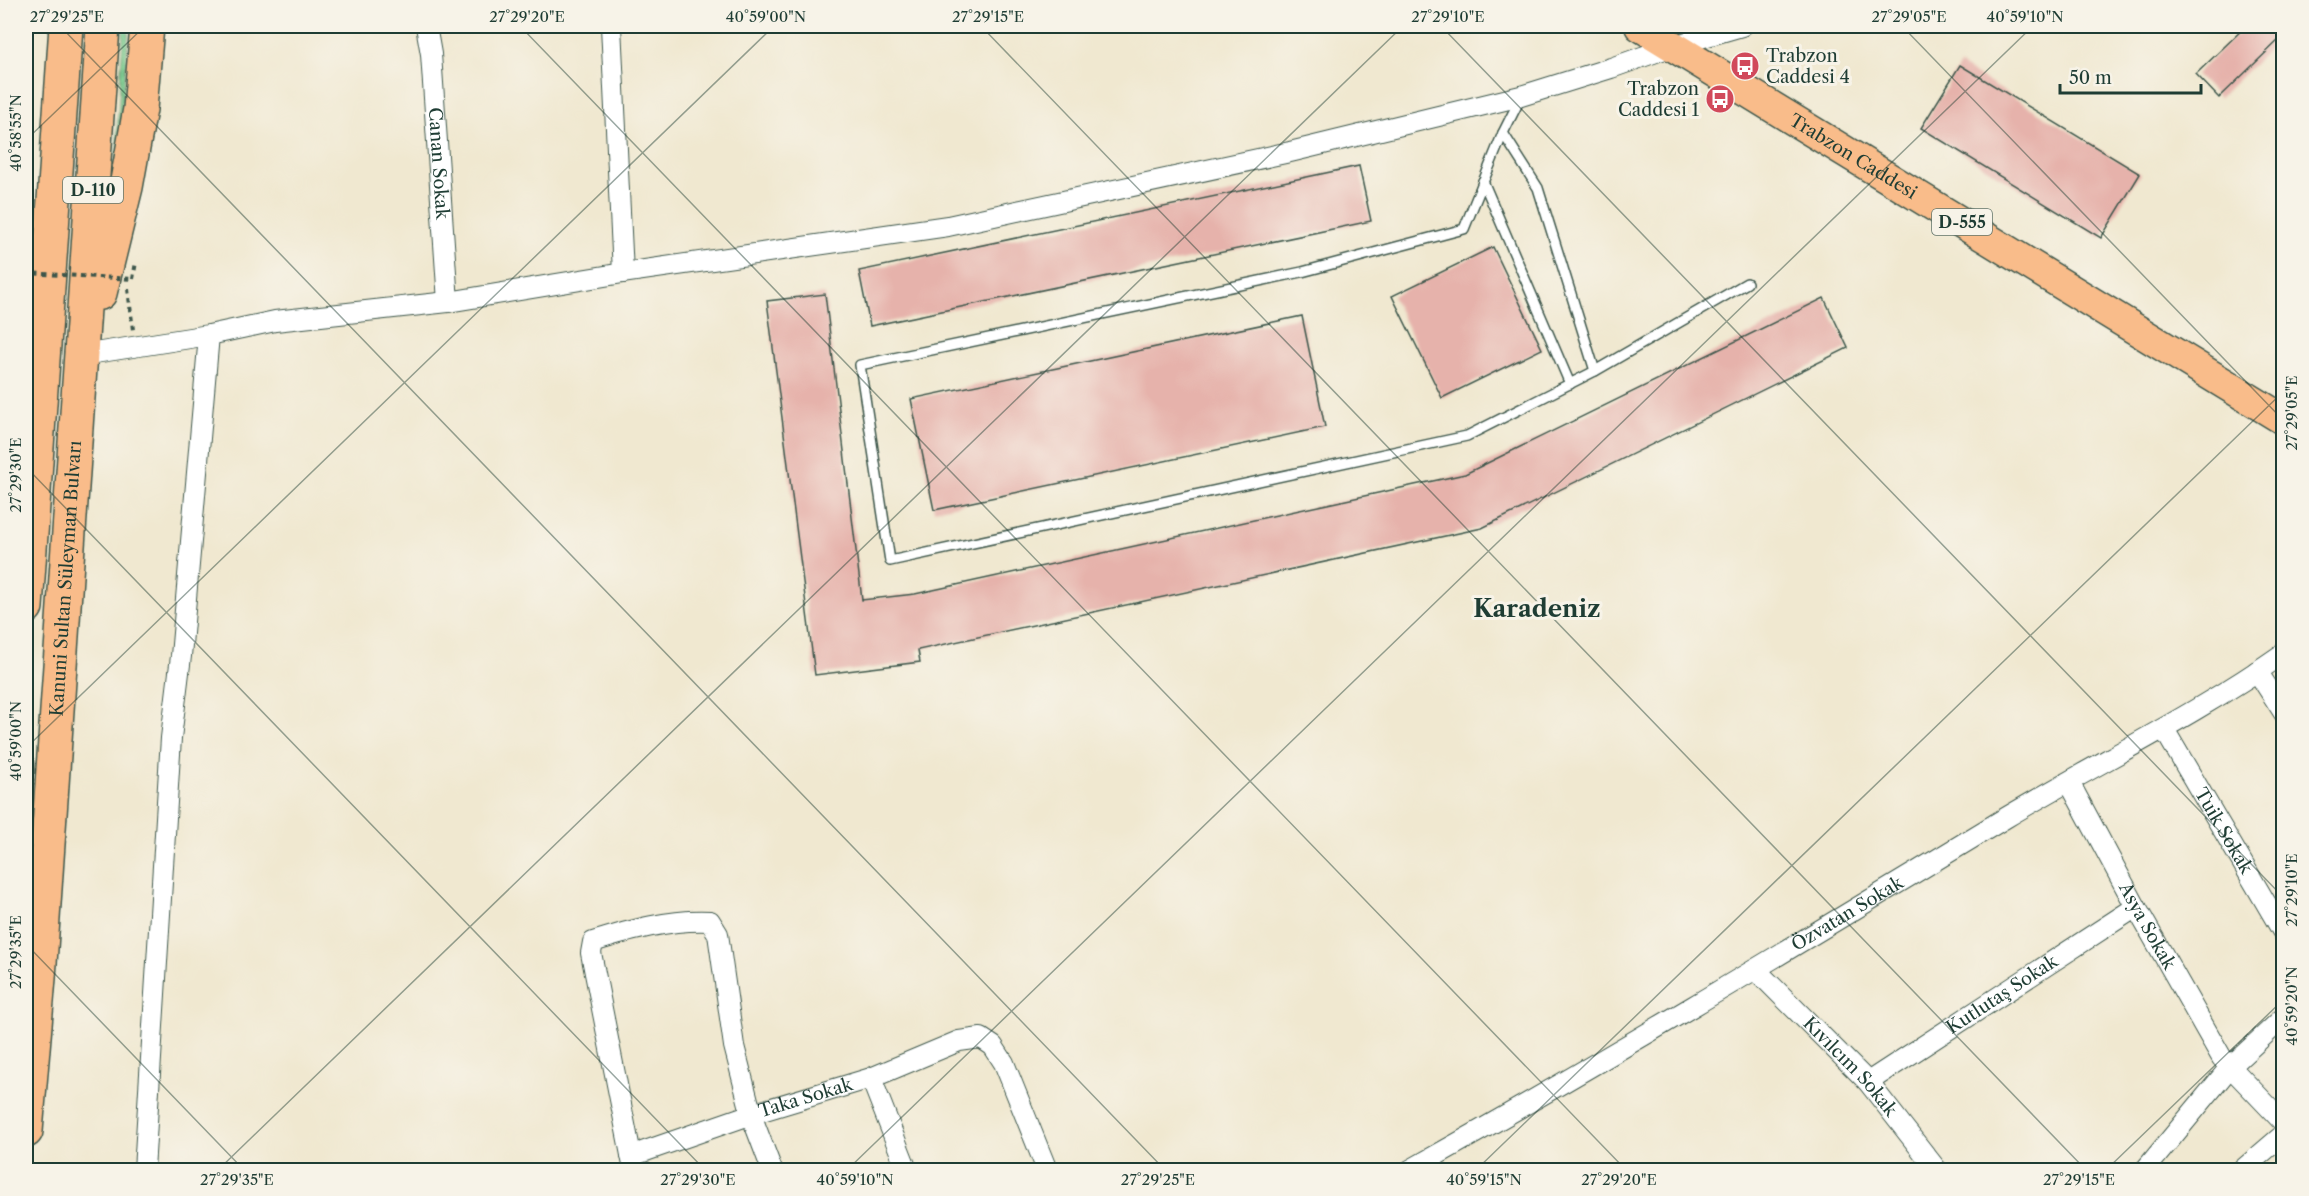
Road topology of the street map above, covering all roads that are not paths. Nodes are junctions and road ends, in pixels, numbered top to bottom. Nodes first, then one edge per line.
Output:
1 (44, 26) edge
2 (66, 26) edge
3 (103, 26) edge
4 (147, 26) edge
5 (426, 26) edge
6 (611, 26) edge
7 (1640, 26) edge
8 (1742, 26) edge
9 (1673, 46) junction
10 (1521, 96) junction
11 (1503, 133) junction
12 (1484, 181) junction
13 (623, 273) junction
14 (1747, 283) dead end
15 (36, 285) edge
16 (448, 302) junction
17 (209, 334) junction
18 (82, 355) junction
19 (1595, 371) junction
20 (1570, 384) junction
21 (2283, 420) edge
22 (26, 607) edge
23 (2283, 653) edge
24 (2257, 671) junction
25 (2283, 713) edge
26 (2164, 729) junction
27 (2069, 782) junction
28 (2136, 907) junction
29 (2283, 934) edge
30 (1756, 970) junction
31 (2283, 1017) edge
32 (2230, 1067) junction
33 (871, 1078) junction
34 (1868, 1082) junction
35 (752, 1114) junction
36 (2283, 1123) edge
37 (26, 1131) edge
38 (2283, 1134) edge
39 (632, 1163) edge
40 (144, 1170) edge
41 (772, 1170) edge
42 (907, 1170) edge
43 (1047, 1170) edge
44 (1410, 1170) edge
45 (1937, 1170) edge
46 (2145, 1170) edge
47 (2242, 1170) edge

1 - 15 highway
2 - 15 highway, Kanuni Sultan Süleyman Bulvarı / D-110
3 - 18 highway, Kanuni Sultan Süleyman Bulvarı / D-110
4 - 18 highway
5 - 16 street, Canan Sokak
6 - 13 street
7 - 9 main road, Trabzon Caddesi / D-555
8 - 9 street
9 - 10 street
9 - 21 main road, Trabzon Caddesi / D-555
10 - 11 lane
10 - 13 street
11 - 12 lane
11 - 19 lane
12 - 20 lane
12 - 20 lane
13 - 16 street
14 - 19 lane
15 - 22 highway, Kanuni Sultan Süleyman Bulvarı / D-110
16 - 17 street
17 - 18 street
17 - 40 street
18 - 37 highway, Kanuni Sultan Süleyman Bulvarı / D-110
19 - 20 lane
23 - 24 street, Özvatan Sokak
24 - 25 street
24 - 26 street, Özvatan Sokak
26 - 27 street, Özvatan Sokak
26 - 29 street, Tuik Sokak
27 - 28 street, Asya Sokak
27 - 30 street, Özvatan Sokak
28 - 32 street, Asya Sokak
28 - 34 street, Kutlutaş Sokak
30 - 34 street, Kıvılcım Sokak
30 - 44 street, Özvatan Sokak
31 - 32 street
32 - 36 street, Asya Sokak
32 - 46 street
33 - 35 street, Taka Sokak
33 - 42 street
33 - 43 street, Taka Sokak
34 - 45 street, Kıvılcım Sokak
35 - 39 street, Taka Sokak
35 - 39 street
35 - 41 street
38 - 47 street

